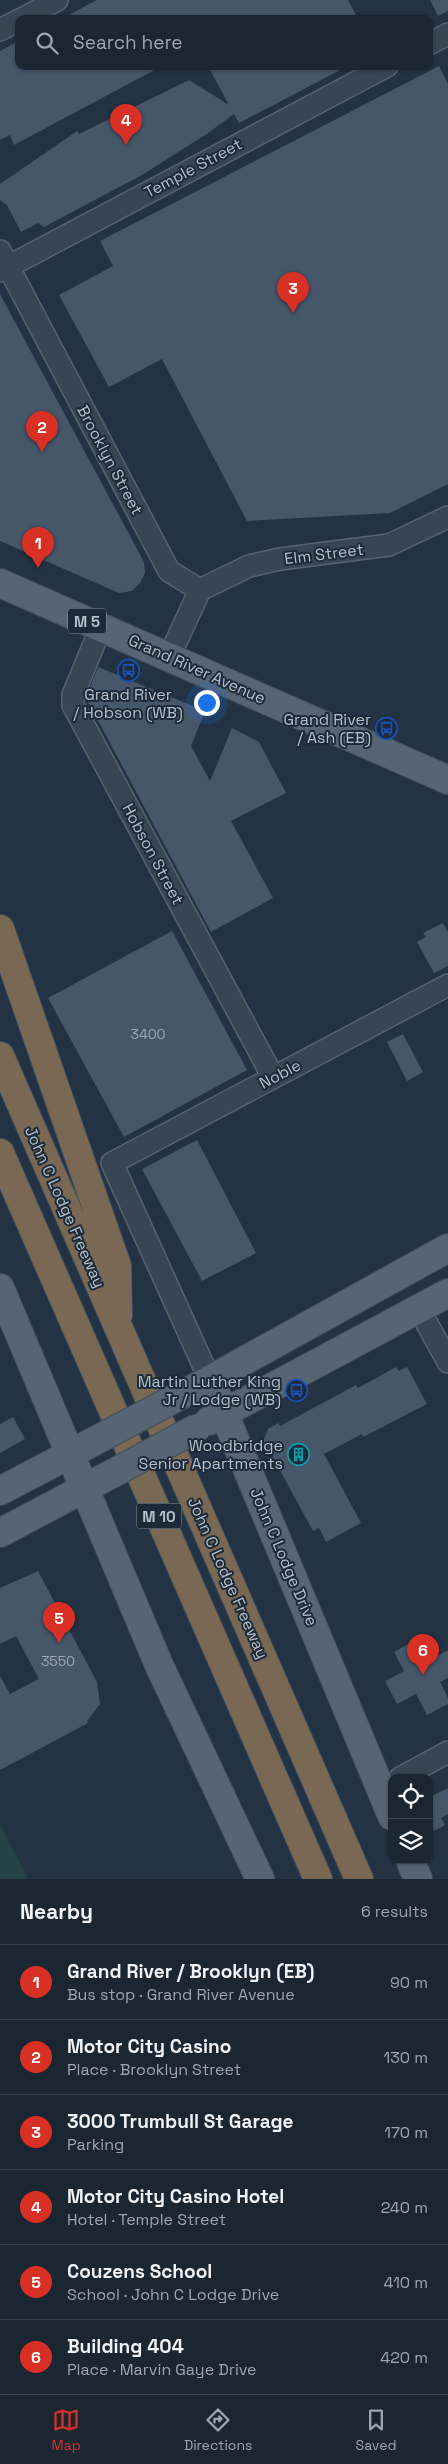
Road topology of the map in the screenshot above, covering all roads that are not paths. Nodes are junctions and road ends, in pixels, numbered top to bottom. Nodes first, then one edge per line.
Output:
1 (57, 0) edge
2 (29, 15) edge
3 (15, 22) edge
4 (0, 30) edge
5 (448, 34) edge
6 (433, 42) edge
7 (379, 70) edge
8 (3, 262) edge
9 (448, 517) edge
10 (0, 583) edge
11 (200, 590) junction
12 (101, 627) junction
13 (169, 657) junction
14 (448, 780) edge
15 (0, 929) edge
16 (448, 985) edge
17 (0, 1056) edge
18 (273, 1077) junction
19 (0, 1153) edge
20 (112, 1163) joint
21 (448, 1248) edge
22 (0, 1288) edge
23 (439, 1301) edge
24 (119, 1329) junction
25 (448, 1362) edge
26 (210, 1380) junction
27 (223, 1412) junction
28 (69, 1454) junction
29 (84, 1490) junction
30 (0, 1491) edge
31 (0, 1533) edge
32 (448, 1752) edge
33 (408, 1774) edge
34 (388, 1776) edge
35 (412, 1864) edge
36 (260, 1879) edge
37 (318, 1879) edge
38 (359, 1879) edge
39 (418, 1879) edge

1 - 2 street
3 - 4 street
5 - 6 street
7 - 8 street, Temple Street
8 - 11 street, Brooklyn Street
9 - 11 street, Elm Street
10 - 12 main road, Grand River Avenue / M 5
11 - 13 street
12 - 13 main road, Grand River Avenue / M 5
12 - 18 street, Hobson Street
13 - 14 main road, Grand River Avenue / M 5
15 - 24 highway
16 - 18 street, Noble
17 - 24 highway, John C Lodge Freeway / M 10
18 - 20 street, Noble
19 - 37 highway, M 10
20 - 26 street, John C Lodge Drive
21 - 26 main road
22 - 28 main road
23 - 25 street
23 - 27 main road
24 - 38 highway, John C Lodge Freeway / M 10
26 - 27 main road, John C Lodge Drive
26 - 28 main road, bridge
27 - 29 main road, bridge
27 - 34 main road, John C Lodge Drive
28 - 29 main road
28 - 30 main road
29 - 31 main road
29 - 36 main road
32 - 33 street
35 - 39 main road

